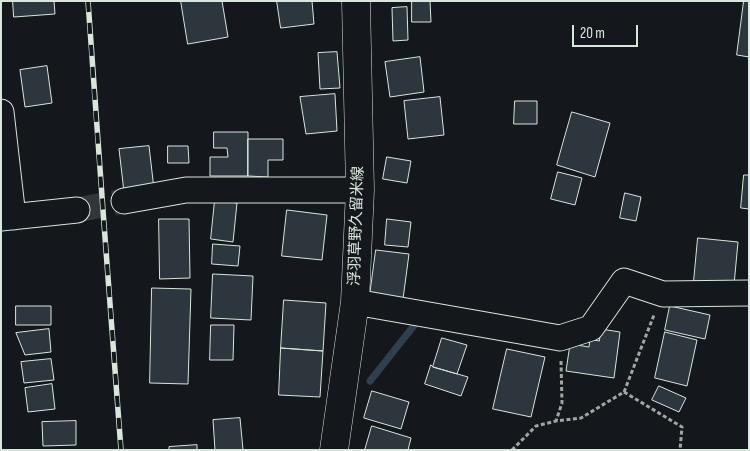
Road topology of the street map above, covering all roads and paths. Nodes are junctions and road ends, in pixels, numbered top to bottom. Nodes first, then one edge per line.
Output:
1 (356, 1) edge
2 (1, 112) edge
3 (360, 190) junction
4 (124, 201) tunnel mouth
5 (77, 210) tunnel mouth
6 (7, 218) edge
7 (749, 293) edge
8 (663, 294) junction
9 (355, 302) junction
10 (560, 338) junction
11 (624, 392) junction
12 (556, 421) junction
13 (334, 450) edge
14 (512, 450) edge
15 (680, 450) edge

1 - 3 main road, 浮羽草野久留米線
2 - 6 street
3 - 4 street
3 - 9 main road, 浮羽草野久留米線
5 - 6 street
7 - 8 street
8 - 10 street
8 - 11 path
9 - 10 street
9 - 13 main road, 浮羽草野久留米線
10 - 12 path
11 - 12 path
11 - 15 path
12 - 14 path

